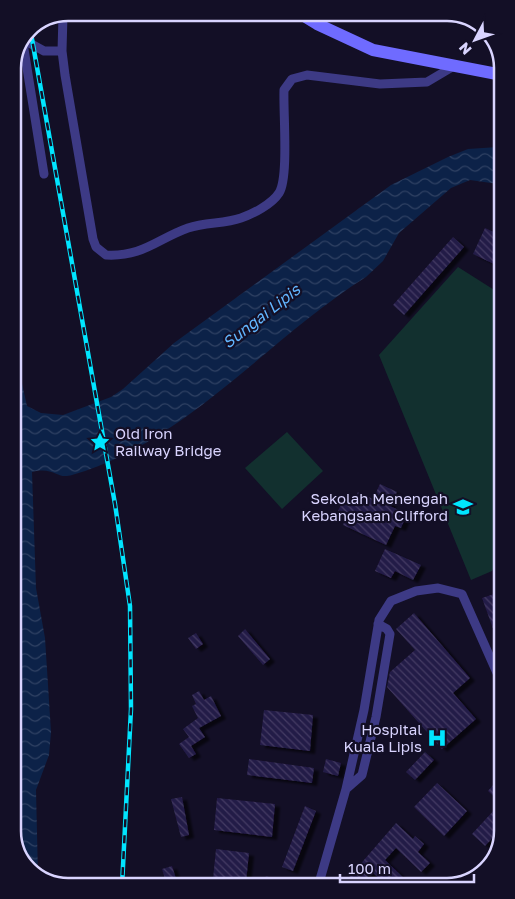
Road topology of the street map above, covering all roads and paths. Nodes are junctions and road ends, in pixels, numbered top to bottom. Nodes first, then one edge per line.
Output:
1 (312, 21) edge
2 (63, 22) edge
3 (28, 44) edge
4 (25, 51) edge
5 (62, 51) junction
6 (454, 66) junction
7 (494, 73) edge
8 (44, 174) dead end
9 (378, 622) junction
10 (494, 666) edge
11 (346, 789) junction
12 (320, 878) edge

1 - 6 main road
2 - 5 street
3 - 5 street
4 - 8 street
5 - 6 street
6 - 7 main road
9 - 10 street
9 - 11 street
9 - 11 street
11 - 12 street

